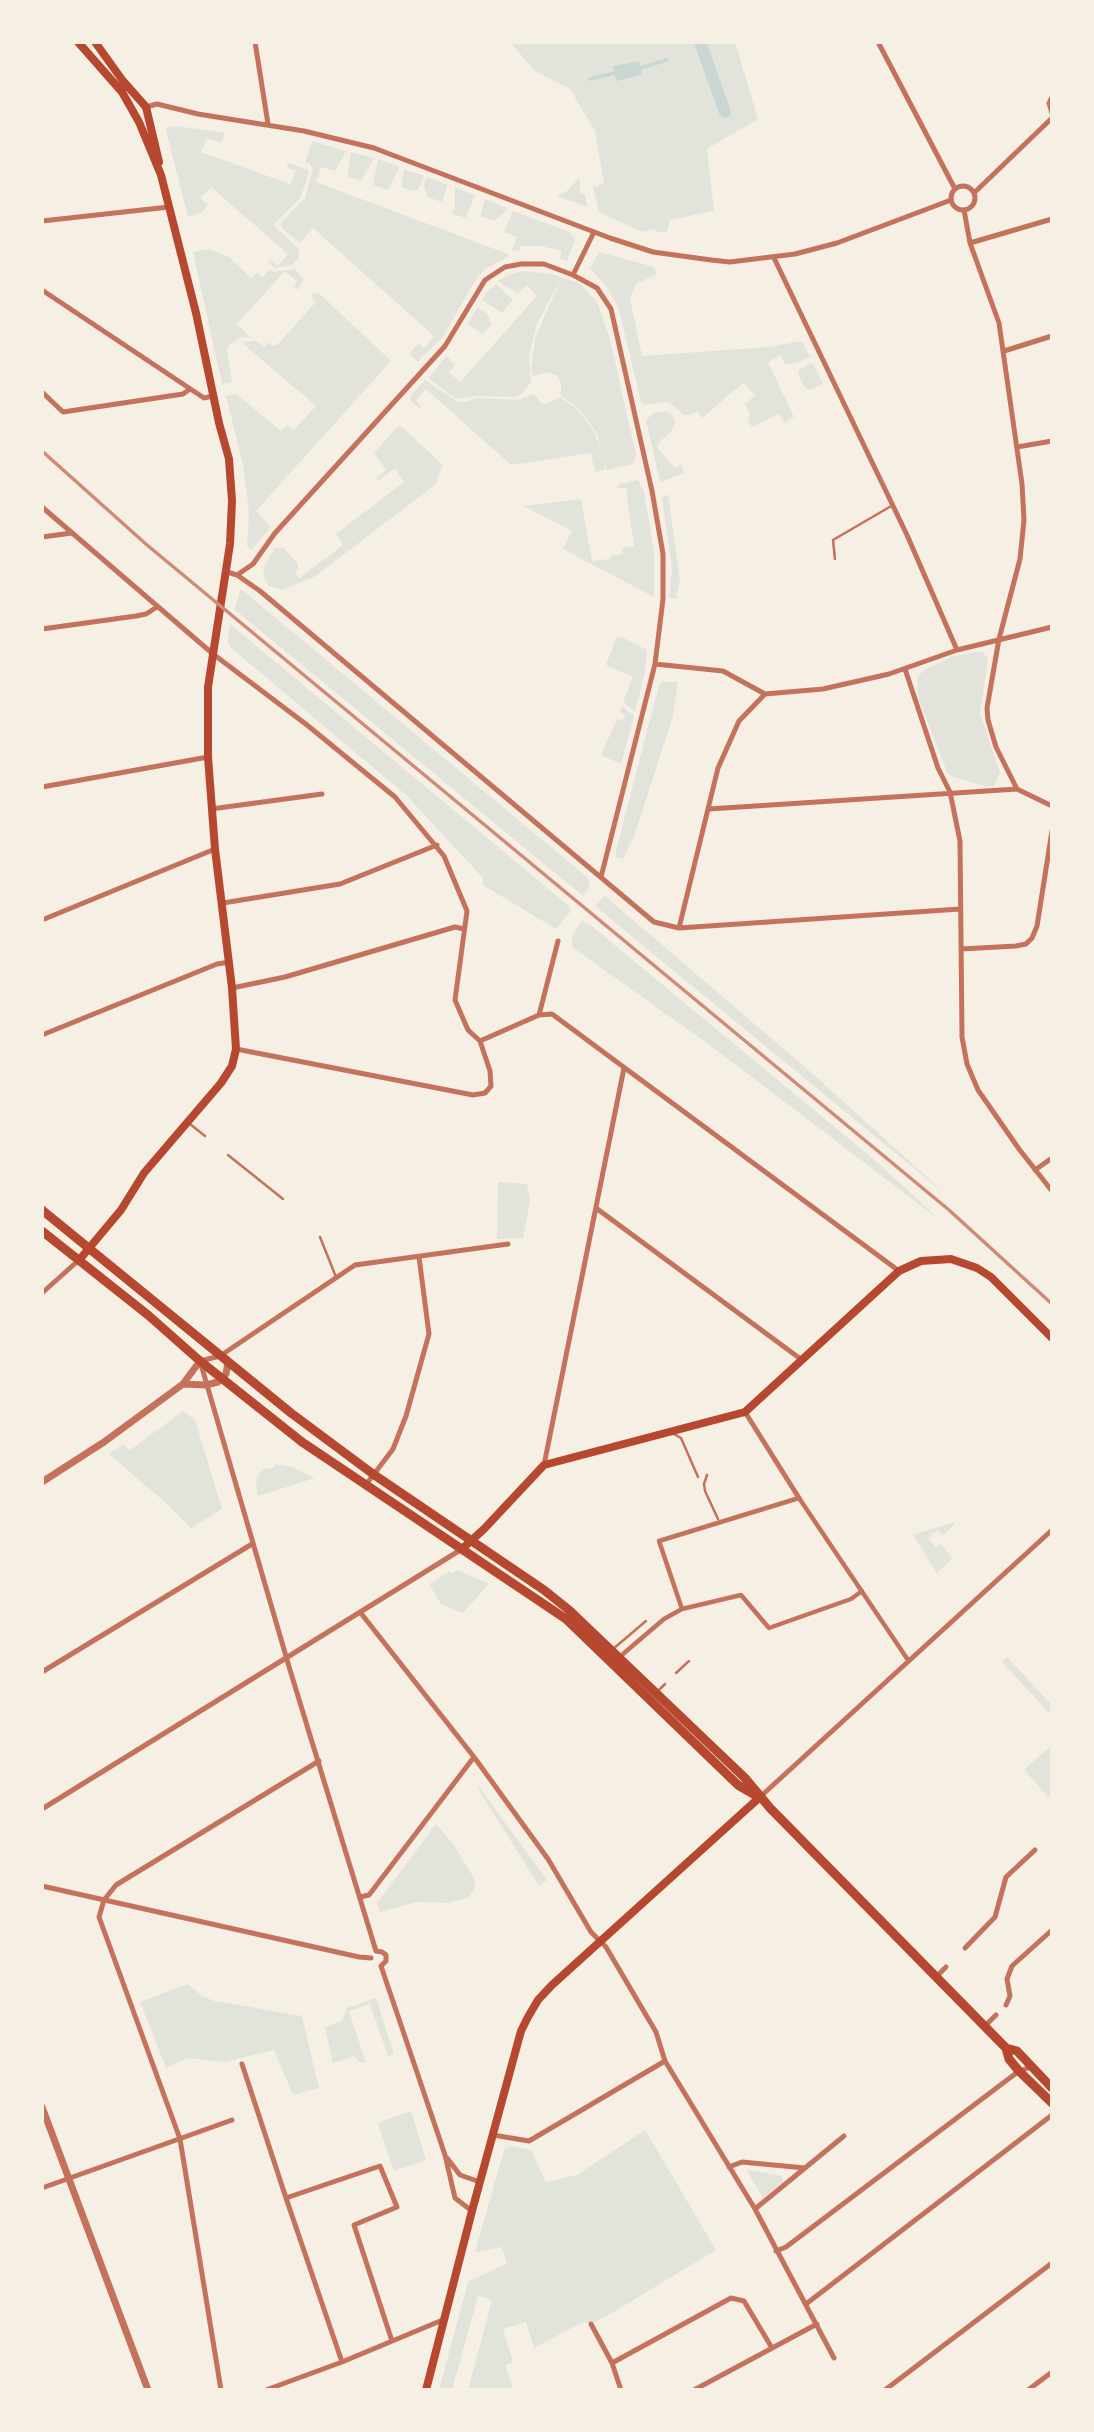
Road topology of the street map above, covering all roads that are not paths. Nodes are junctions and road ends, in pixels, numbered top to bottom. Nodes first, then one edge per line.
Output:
1 (78, 42) edge
2 (95, 42) edge
3 (255, 42) edge
4 (878, 42) edge
5 (114, 76) junction
6 (1052, 97) edge
7 (146, 107) junction
8 (1052, 115) edge
9 (138, 120) junction
10 (268, 124) junction
11 (161, 175) junction
12 (955, 189) junction
13 (975, 192) junction
14 (951, 200) junction
15 (169, 208) junction
16 (964, 210) junction
17 (1052, 219) edge
18 (42, 221) edge
19 (594, 232) junction
20 (970, 243) junction
21 (774, 258) junction
22 (573, 275) junction
23 (42, 290) edge
24 (1052, 336) edge
25 (1004, 351) junction
26 (190, 389) junction
27 (42, 392) edge
28 (213, 396) junction
29 (1052, 441) edge
30 (1017, 447) junction
31 (893, 505) junction
32 (42, 507) edge
33 (72, 533) junction
34 (42, 537) edge
35 (835, 559) dead end
36 (227, 572) junction
37 (237, 575) junction
38 (157, 607) junction
39 (1052, 627) edge
40 (42, 629) edge
41 (999, 639) junction
42 (957, 650) junction
43 (212, 654) junction
44 (655, 664) junction
45 (905, 669) junction
46 (765, 694) junction
47 (208, 757) junction
48 (42, 787) edge
49 (1017, 789) junction
50 (950, 792) junction
51 (322, 794) dead end
52 (1052, 806) edge
53 (709, 808) junction
54 (211, 809) junction
55 (1052, 831) edge
56 (437, 845) junction
57 (215, 849) junction
58 (601, 877) junction
59 (223, 903) junction
60 (960, 909) junction
61 (42, 920) edge
62 (679, 928) junction
63 (464, 929) junction
64 (558, 941) dead end
65 (961, 950) junction
66 (230, 962) junction
67 (232, 988) junction
68 (539, 1016) junction
69 (42, 1035) edge
70 (480, 1041) junction
71 (236, 1049) junction
72 (624, 1068) junction
73 (188, 1122) junction
74 (205, 1136) dead end
75 (228, 1156) dead end
76 (1052, 1158) edge
77 (1035, 1170) junction
78 (1052, 1191) edge
79 (283, 1199) dead end
80 (596, 1208) junction
81 (42, 1210) edge
82 (42, 1231) edge
83 (320, 1237) dead end
84 (508, 1244) dead end
85 (89, 1249) junction
86 (419, 1257) junction
87 (79, 1259) junction
88 (899, 1271) junction
89 (336, 1277) junction
90 (42, 1293) edge
91 (1052, 1338) edge
92 (224, 1359) junction
93 (802, 1360) junction
94 (200, 1361) junction
95 (222, 1379) junction
96 (183, 1384) junction
97 (206, 1385) junction
98 (745, 1412) junction
99 (672, 1432) junction
100 (544, 1465) junction
101 (373, 1474) junction
102 (707, 1475) dead end
103 (698, 1477) dead end
104 (42, 1482) edge
105 (365, 1486) junction
106 (799, 1498) junction
107 (718, 1519) dead end
108 (1051, 1534) edge
109 (472, 1541) junction
110 (252, 1544) junction
111 (462, 1549) junction
112 (862, 1591) junction
113 (682, 1609) junction
114 (360, 1612) junction
115 (646, 1620) dead end
116 (609, 1653) junction
117 (623, 1654) dead end
118 (286, 1658) junction
119 (908, 1660) junction
120 (689, 1661) dead end
121 (42, 1672) edge
122 (676, 1673) dead end
123 (665, 1684) dead end
124 (656, 1692) junction
125 (474, 1757) junction
126 (319, 1761) junction
127 (760, 1797) junction
128 (42, 1809) edge
129 (1035, 1850) dead end
130 (42, 1886) edge
131 (360, 1897) junction
132 (104, 1900) junction
133 (1052, 1930) edge
134 (600, 1941) junction
135 (965, 1948) dead end
136 (376, 1951) junction
137 (371, 1958) junction
138 (381, 1966) junction
139 (946, 1967) dead end
140 (936, 1978) junction
141 (1006, 2005) dead end
142 (996, 2015) dead end
143 (984, 2027) junction
144 (1006, 2049) junction
145 (665, 2061) junction
146 (242, 2064) dead end
147 (1031, 2067) junction
148 (1019, 2071) junction
149 (1052, 2088) edge
150 (1052, 2103) edge
151 (42, 2107) edge
152 (1052, 2115) edge
153 (232, 2120) dead end
154 (493, 2135) junction
155 (845, 2136) dead end
156 (180, 2138) junction
157 (445, 2155) junction
158 (729, 2167) junction
159 (805, 2168) junction
160 (69, 2178) junction
161 (480, 2182) junction
162 (42, 2188) edge
163 (286, 2198) junction
164 (755, 2209) junction
165 (472, 2211) junction
166 (776, 2251) junction
167 (1052, 2263) edge
168 (806, 2304) junction
169 (445, 2319) junction
170 (591, 2324) dead end
171 (817, 2324) junction
172 (392, 2341) junction
173 (772, 2348) junction
174 (834, 2358) dead end
175 (342, 2362) junction
176 (612, 2363) junction
177 (1052, 2372) edge
178 (269, 2389) edge
179 (148, 2390) edge
180 (221, 2390) edge
181 (426, 2390) edge
182 (621, 2390) edge
183 (694, 2390) edge
184 (885, 2390) edge
185 (1028, 2390) edge

1 - 5 main road
2 - 5 main road
3 - 10 street
4 - 12 street
5 - 7 main road
5 - 9 main road
6 - 8 street
7 - 9 main road
7 - 10 street
7 - 11 main road
8 - 13 street
9 - 11 main road
10 - 19 street
11 - 15 main road
12 - 13 street
12 - 14 street
13 - 16 street
14 - 16 street
14 - 21 street
15 - 18 street
15 - 28 main road
16 - 20 street
17 - 20 street
19 - 21 street
19 - 22 street
20 - 25 street
21 - 31 street
22 - 37 street
22 - 44 street
23 - 26 street
24 - 25 street
25 - 30 street
26 - 27 street
26 - 28 street
28 - 36 main road
29 - 30 street
30 - 41 street
31 - 35 lane
31 - 42 street
32 - 33 street
33 - 34 street
33 - 38 street
36 - 37 street
36 - 43 main road
37 - 58 street
38 - 40 street
38 - 43 street
39 - 41 street
41 - 42 street
41 - 49 street
42 - 45 street
43 - 47 main road
43 - 56 street
44 - 46 street
44 - 58 street
45 - 46 street
45 - 50 street
46 - 53 street
47 - 48 street
47 - 54 main road
49 - 50 street
49 - 52 street
50 - 53 street
50 - 60 street
51 - 54 street
53 - 62 street
54 - 57 main road
55 - 65 street
56 - 59 street
56 - 63 street
57 - 59 main road
57 - 61 street
58 - 62 street
59 - 66 main road
60 - 62 street
60 - 65 street
63 - 67 street
63 - 70 street
64 - 68 street
65 - 77 street
66 - 67 main road
66 - 69 street
67 - 71 main road
68 - 70 street
68 - 72 street
70 - 71 street
71 - 73 main road
72 - 80 street
72 - 88 street
73 - 74 lane
73 - 85 main road
75 - 79 lane
76 - 77 street
77 - 78 street
80 - 93 street
80 - 100 street
81 - 85 main road
82 - 87 main road
83 - 89 lane
84 - 86 street
85 - 87 main road
85 - 92 main road
86 - 89 street
86 - 101 street
87 - 90 street
87 - 94 main road
88 - 91 main road
88 - 93 main road
89 - 92 street
92 - 94 street
92 - 95 street
92 - 101 main road
93 - 98 main road
94 - 95 main road
94 - 96 street
94 - 97 street
95 - 97 street
95 - 105 main road
96 - 97 street
96 - 104 street
97 - 110 street
98 - 99 main road
98 - 106 street
99 - 100 main road
99 - 103 lane
100 - 109 main road
101 - 105 street
101 - 109 main road
102 - 107 lane
105 - 111 main road
106 - 112 street
106 - 113 street
108 - 119 street
109 - 111 main road
109 - 116 main road
110 - 118 street
110 - 121 street
111 - 114 street
111 - 116 main road
112 - 113 street
112 - 119 street
113 - 117 street
114 - 118 street
114 - 125 street
115 - 116 lane
116 - 124 main road
116 - 127 main road
118 - 126 street
118 - 128 street
119 - 127 street
120 - 122 lane
123 - 124 lane
124 - 127 main road
125 - 131 street
125 - 134 street
126 - 131 street
126 - 132 street
127 - 134 main road
127 - 140 main road
129 - 135 street
130 - 132 street
131 - 136 street
132 - 137 street
132 - 156 street
133 - 141 street
134 - 145 street
134 - 154 main road
136 - 137 street
136 - 138 street
137 - 138 street
138 - 157 street
139 - 140 street
140 - 143 main road
142 - 143 street
143 - 144 main road
144 - 147 main road
144 - 148 main road
145 - 154 street
145 - 158 street
146 - 163 street
147 - 148 street
147 - 149 main road
148 - 150 main road
148 - 166 street
151 - 160 street
152 - 168 street
153 - 156 street
154 - 161 main road
155 - 159 street
156 - 160 street
156 - 180 street
157 - 161 street
157 - 165 street
158 - 159 street
158 - 164 street
159 - 164 street
160 - 162 street
160 - 179 street
161 - 165 main road
163 - 172 street
163 - 175 street
164 - 166 street
165 - 169 main road
166 - 168 street
167 - 184 street
168 - 171 street
169 - 172 street
169 - 181 main road
170 - 176 street
171 - 173 street
171 - 174 street
172 - 175 street
173 - 176 street
173 - 183 street
175 - 178 street
176 - 182 street
177 - 185 street

